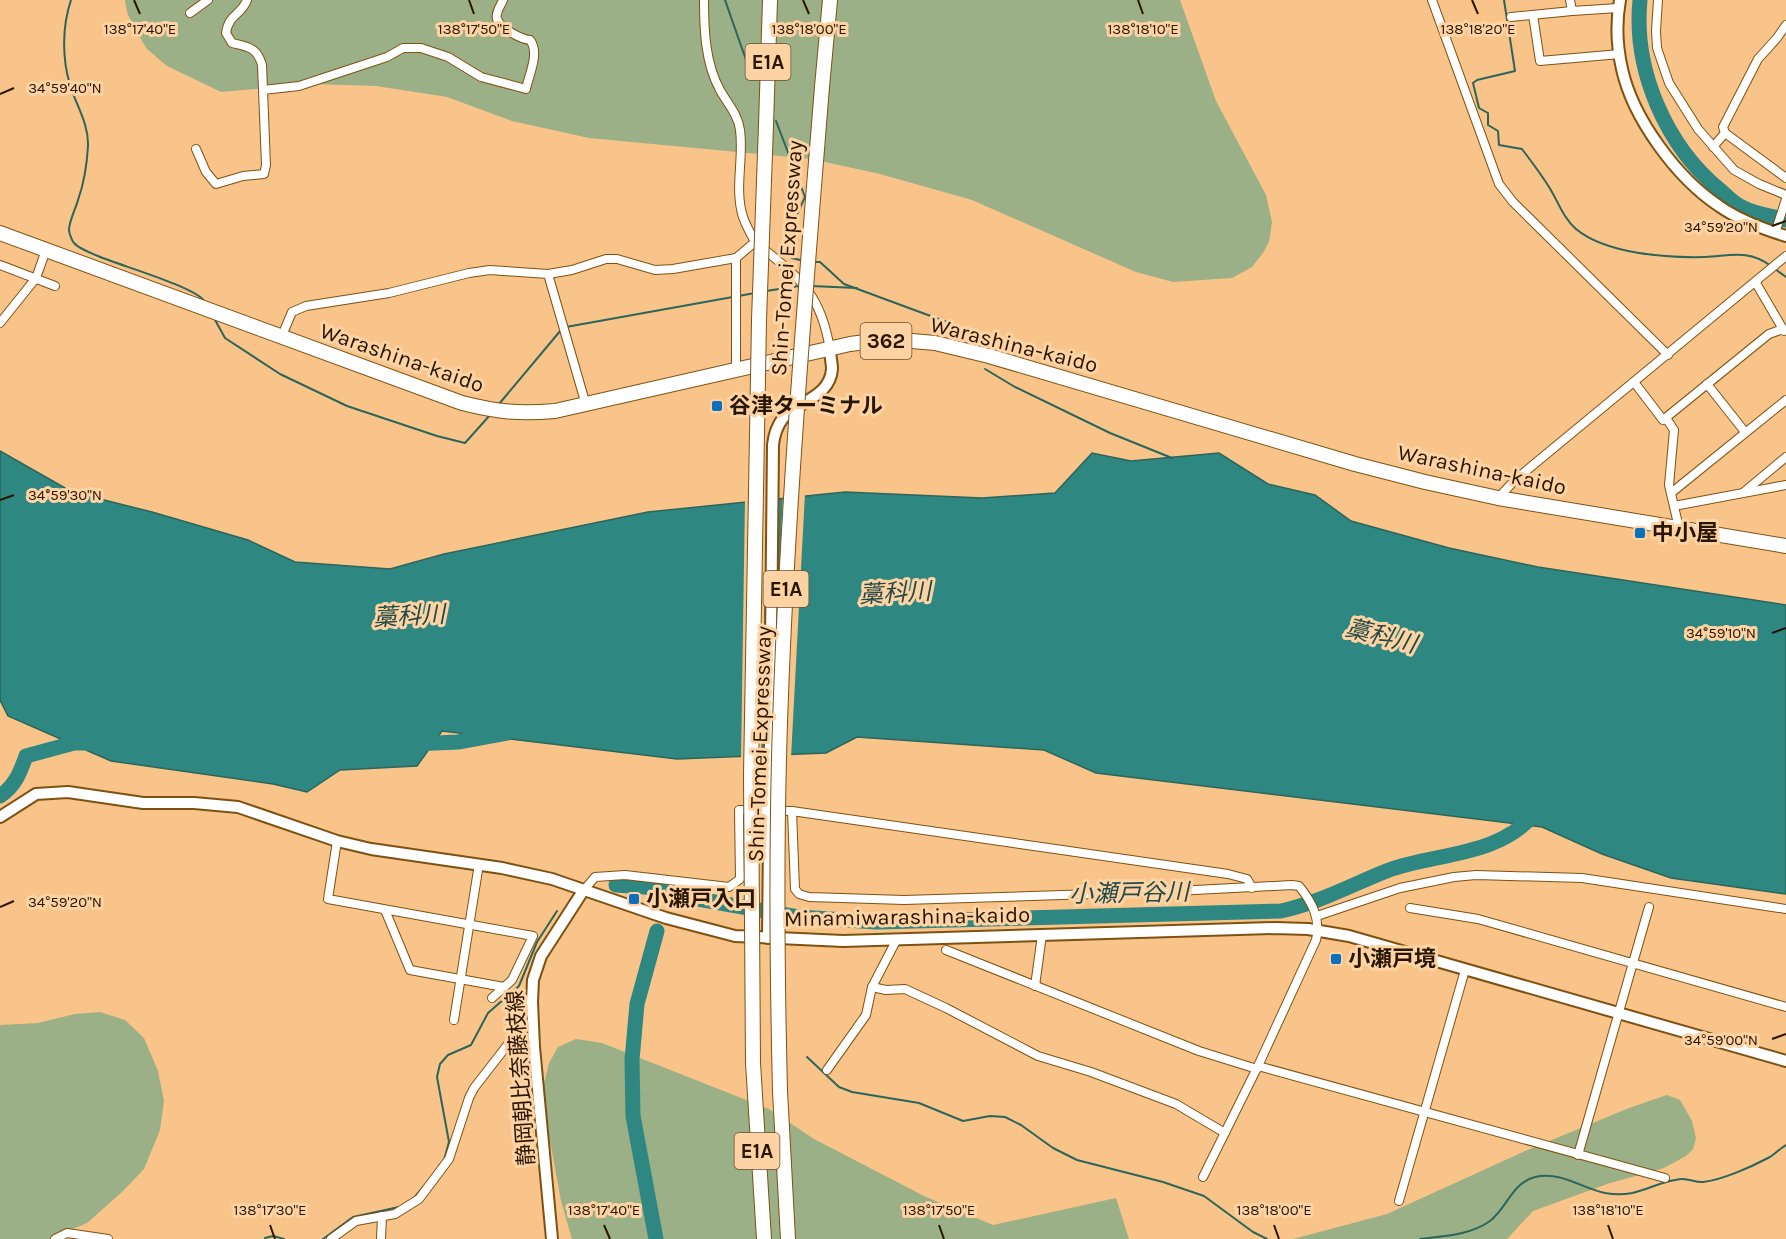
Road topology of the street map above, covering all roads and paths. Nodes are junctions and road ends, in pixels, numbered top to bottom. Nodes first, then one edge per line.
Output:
1 (207, 0) edge
2 (247, 0) edge
3 (503, 0) edge
4 (704, 0) edge
5 (770, 0) edge
6 (830, 0) edge
7 (1432, 0) edge
8 (1570, 0) edge
9 (1659, 0) edge
10 (1619, 4) edge
11 (1572, 11) junction
12 (190, 13) dead end
13 (1533, 15) junction
14 (1511, 17) dead end
15 (1786, 25) edge
16 (1620, 54) junction
17 (263, 90) junction
18 (1725, 133) junction
19 (1713, 147) junction
20 (196, 149) dead end
21 (1786, 178) edge
22 (1786, 197) edge
23 (0, 233) edge
24 (1781, 235) edge
25 (755, 242) junction
26 (46, 250) junction
27 (1786, 256) edge
28 (736, 258) junction
29 (0, 265) edge
30 (548, 274) junction
31 (36, 278) junction
32 (1756, 283) junction
33 (55, 286) dead end
34 (0, 323) edge
35 (1784, 327) edge
36 (281, 338) junction
37 (830, 350) junction
38 (1668, 355) junction
39 (736, 371) junction
40 (1634, 382) junction
41 (1707, 384) junction
42 (1786, 400) edge
43 (586, 405) junction
44 (1666, 418) junction
45 (1745, 432) junction
46 (1786, 457) edge
47 (1786, 485) edge
48 (1671, 493) junction
49 (1743, 493) junction
50 (1498, 498) junction
51 (1674, 506) junction
52 (1679, 528) junction
53 (1786, 546) edge
54 (769, 811) junction
55 (792, 811) junction
56 (0, 817) edge
57 (337, 841) junction
58 (479, 864) junction
59 (1252, 888) junction
60 (583, 891) junction
61 (1649, 907) dead end
62 (1410, 908) dead end
63 (1786, 909) edge
64 (385, 910) junction
65 (1317, 916) junction
66 (470, 924) junction
67 (1318, 930) junction
68 (1042, 935) junction
69 (768, 938) junction
70 (897, 939) junction
71 (946, 950) dead end
72 (1634, 963) junction
73 (1465, 970) junction
74 (461, 979) junction
75 (1035, 986) junction
76 (504, 987) junction
77 (872, 987) junction
78 (492, 998) dead end
79 (532, 1002) junction
80 (1786, 1007) edge
81 (1619, 1014) junction
82 (454, 1020) dead end
83 (1786, 1061) edge
84 (1258, 1068) junction
85 (827, 1070) dead end
86 (1424, 1112) junction
87 (1225, 1133) junction
88 (757, 1148) junction
89 (1578, 1155) junction
90 (1203, 1177) dead end
91 (1665, 1178) dead end
92 (1399, 1202) dead end
93 (382, 1216) junction
94 (55, 1239) edge
95 (108, 1239) edge
96 (331, 1239) edge
97 (381, 1239) edge
98 (552, 1239) edge
99 (759, 1239) edge
100 (764, 1239) edge
101 (788, 1239) edge

1 - 12 street
2 - 17 street
3 - 17 street
4 - 25 street
5 - 88 highway, Shin-Tomei Expressway / E1A, bridge
6 - 101 highway, Shin-Tomei Expressway / E1A, bridge
7 - 38 street
8 - 11 street
9 - 19 street
10 - 11 street
10 - 16 main road
11 - 13 street
13 - 14 street
13 - 16 street
15 - 18 street
16 - 24 main road
17 - 20 street
18 - 19 street
18 - 21 street
19 - 22 street
22 - 24 street
23 - 26 highway, Warashina-kaido / 362
25 - 28 street
25 - 37 street
26 - 31 street
26 - 36 highway, Warashina-kaido / 362
27 - 32 street
28 - 30 street
28 - 39 street
29 - 31 street
30 - 36 street
30 - 43 street
31 - 33 street
31 - 34 street
32 - 35 street
32 - 38 street
35 - 41 street
36 - 43 highway, Warashina-kaido / 362
37 - 39 highway, Warashina-kaido / 362
37 - 50 highway, Warashina-kaido / 362
37 - 54 main road
38 - 40 street
39 - 43 highway, Warashina-kaido / 362
40 - 44 street
40 - 50 street
41 - 44 street
41 - 45 street
42 - 45 street
44 - 48 street
45 - 48 street
46 - 49 street
47 - 49 street
48 - 51 street
49 - 51 street
50 - 52 highway, Warashina-kaido / 362
51 - 52 street
52 - 53 highway, Warashina-kaido / 362
54 - 55 street
54 - 60 street
54 - 69 main road
55 - 59 street
55 - 59 street
56 - 57 main road, Minamiwarashina-kaido
57 - 58 main road, Minamiwarashina-kaido
57 - 64 street
58 - 60 main road, Minamiwarashina-kaido
58 - 66 street
59 - 65 street
60 - 69 main road, Minamiwarashina-kaido
60 - 79 main road, 静岡朝比奈藤枝線
61 - 72 street
62 - 72 street
63 - 65 street
64 - 66 street
64 - 74 street
65 - 67 street
66 - 74 street
66 - 76 street
67 - 68 main road, Minamiwarashina-kaido
67 - 73 main road, Minamiwarashina-kaido
67 - 84 street
68 - 70 main road, Minamiwarashina-kaido
68 - 75 street
69 - 70 main road, Minamiwarashina-kaido
70 - 77 street
71 - 75 street
72 - 80 street
72 - 81 street
73 - 81 main road, Minamiwarashina-kaido
73 - 86 street
74 - 76 street
74 - 82 street
75 - 84 street
76 - 78 street
77 - 85 street
77 - 87 street
79 - 93 street
79 - 98 main road, 静岡朝比奈藤枝線
81 - 83 main road, Minamiwarashina-kaido
81 - 89 street
84 - 86 street
84 - 87 street
86 - 89 street
86 - 92 street
87 - 90 street
88 - 99 highway
88 - 100 highway, Shin-Tomei Expressway / E1A
89 - 91 street
93 - 96 street
93 - 97 street
94 - 95 street

